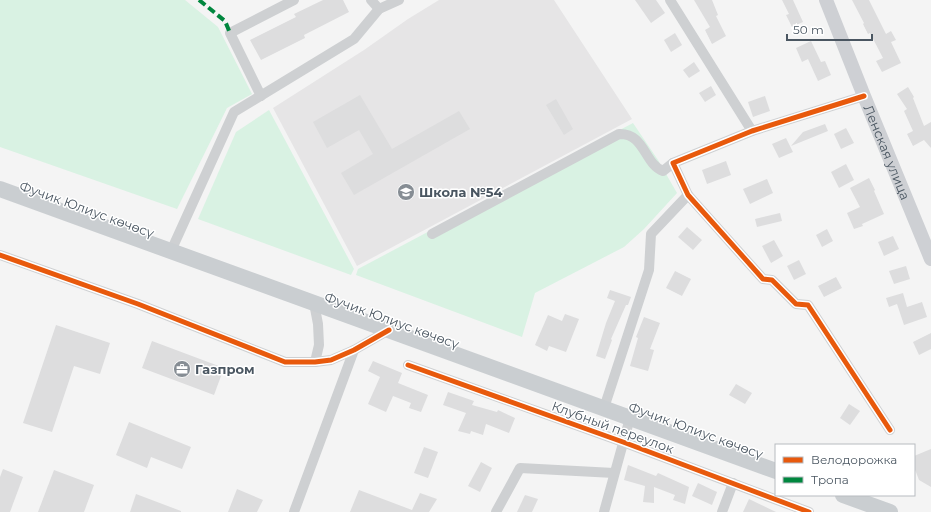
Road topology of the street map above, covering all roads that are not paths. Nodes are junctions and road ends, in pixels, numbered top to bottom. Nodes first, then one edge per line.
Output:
1 (294, 0) edge
2 (371, 0) edge
3 (399, 0) edge
4 (670, 0) edge
5 (826, 0) edge
6 (379, 9) junction
7 (261, 96) junction
8 (864, 96) junction
9 (752, 131) junction
10 (673, 163) junction
11 (0, 189) edge
12 (688, 195) junction
13 (432, 234) dead end
14 (172, 251) junction
15 (0, 255) edge
16 (931, 259) edge
17 (314, 303) junction
18 (389, 330) junction
19 (354, 350) junction
20 (315, 362) junction
21 (408, 365) dead end
22 (604, 408) junction
23 (630, 418) junction
24 (890, 430) dead end
25 (623, 442) junction
26 (775, 471) edge
27 (614, 473) junction
28 (733, 483) junction
29 (846, 496) edge
30 (294, 512) edge
31 (496, 512) edge
32 (604, 512) edge
33 (722, 512) edge
34 (809, 512) edge
35 (890, 512) edge

1 - 7 street
2 - 6 street
3 - 6 street
4 - 9 street
5 - 8 main road, Ленская улица
6 - 7 street
7 - 14 street
8 - 9 street
8 - 16 main road, Ленская улица
9 - 10 street
10 - 12 street
10 - 13 street
11 - 14 main road, Фучик Юлиус көчөсү
12 - 22 street
12 - 24 street
14 - 17 main road, Фучик Юлиус көчөсү
15 - 20 street
17 - 18 main road, Фучик Юлиус көчөсү
17 - 20 street
18 - 19 street
18 - 22 main road, Фучик Юлиус көчөсү
19 - 20 street
19 - 30 street
21 - 25 street, Клубный переулок
22 - 23 main road, Фучик Юлиус көчөсү
23 - 25 street, Клубный переулок
23 - 26 main road, Фучик Юлиус көчөсү
25 - 27 street, Клубный переулок
25 - 28 street, Клубный переулок
27 - 31 street
27 - 32 street, Клубный переулок
28 - 33 street
28 - 34 street, Клубный переулок
29 - 35 main road

